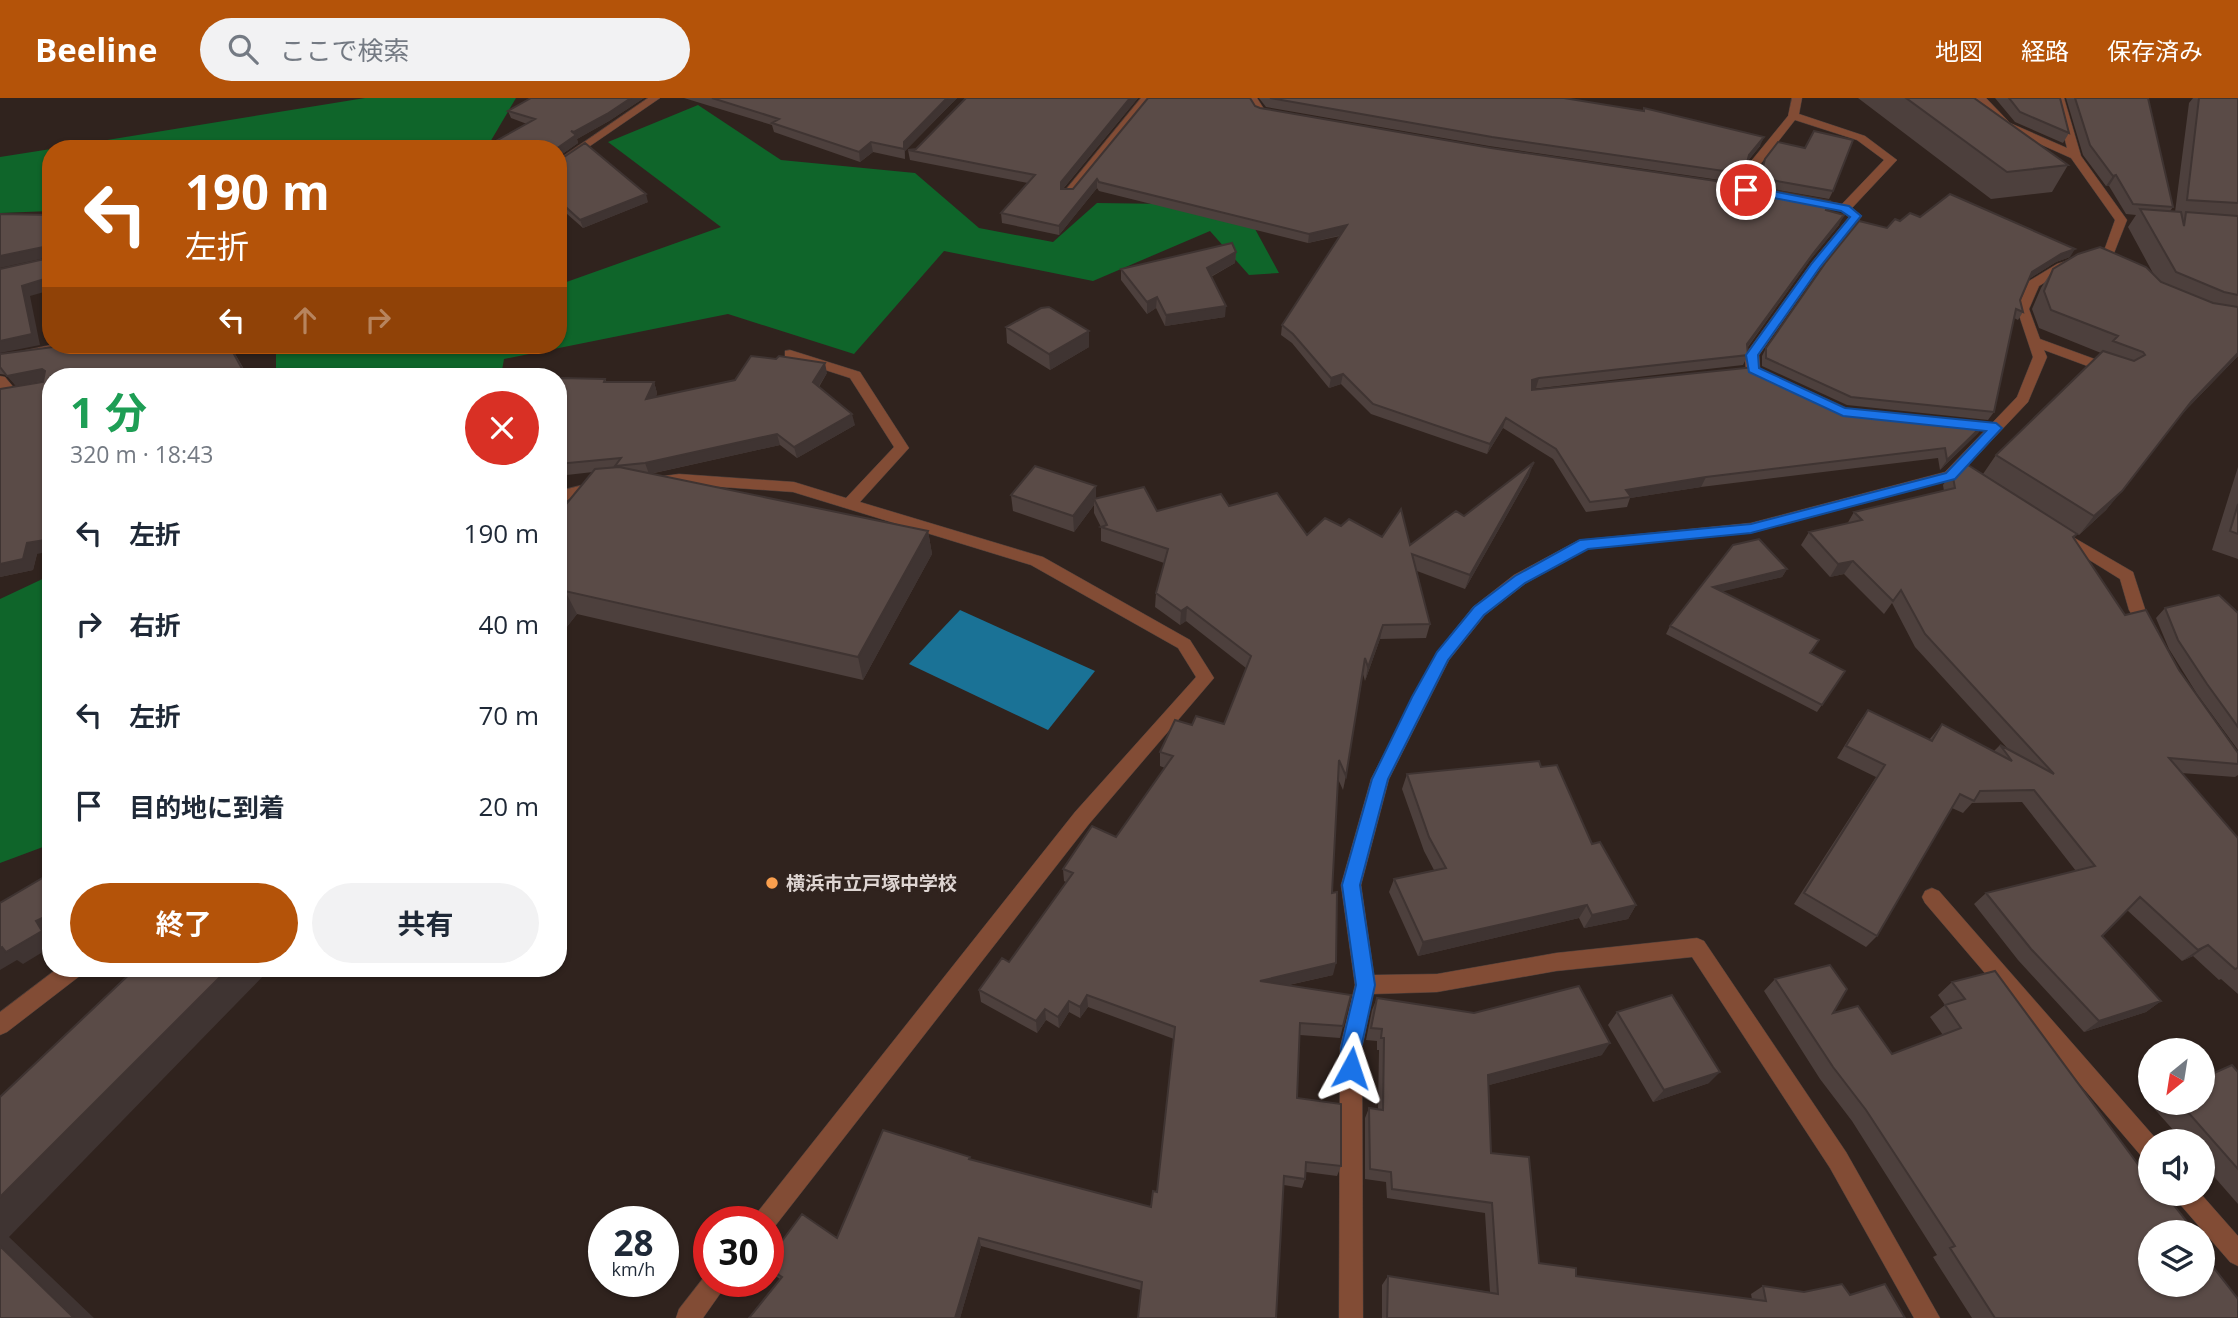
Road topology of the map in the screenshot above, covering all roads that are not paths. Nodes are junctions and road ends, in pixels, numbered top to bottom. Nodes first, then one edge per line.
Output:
1 (655, 98) edge
2 (1147, 98) edge
3 (1252, 98) edge
4 (1797, 98) edge
5 (1980, 98) edge
6 (2059, 98) edge
7 (1285, 116) edge
8 (1793, 116) junction
9 (2076, 156) junction
10 (567, 159) edge
11 (1733, 188) edge
12 (1067, 195) edge
13 (1796, 199) edge
14 (1845, 208) junction
15 (2035, 342) junction
16 (42, 352) edge
17 (790, 354) dead end
18 (0, 360) edge
19 (1752, 372) edge
20 (2120, 373) edge
21 (0, 380) edge
22 (42, 388) edge
23 (639, 482) edge
24 (612, 485) edge
25 (567, 494) edge
26 (848, 505) junction
27 (2048, 527) edge
28 (2158, 646) edge
29 (1932, 897) dead end
30 (62, 977) edge
31 (1366, 985) junction
32 (0, 1025) edge
33 (2138, 1134) edge
34 (777, 1206) edge
35 (2196, 1206) edge
36 (2238, 1254) edge
37 (704, 1297) edge
38 (688, 1318) edge
39 (1352, 1318) edge
40 (1928, 1318) edge

1 - 10 street
2 - 12 street
3 - 7 street
4 - 8 street
5 - 9 street
6 - 9 street
8 - 11 street
8 - 14 street
9 - 15 street
13 - 14 street
14 - 19 street
15 - 20 street
15 - 31 street
16 - 18 street
17 - 26 street
21 - 22 street
23 - 26 street
24 - 25 street
26 - 34 street
27 - 28 street
29 - 33 street
30 - 32 street
31 - 39 street
31 - 40 street
35 - 36 street
37 - 38 street

